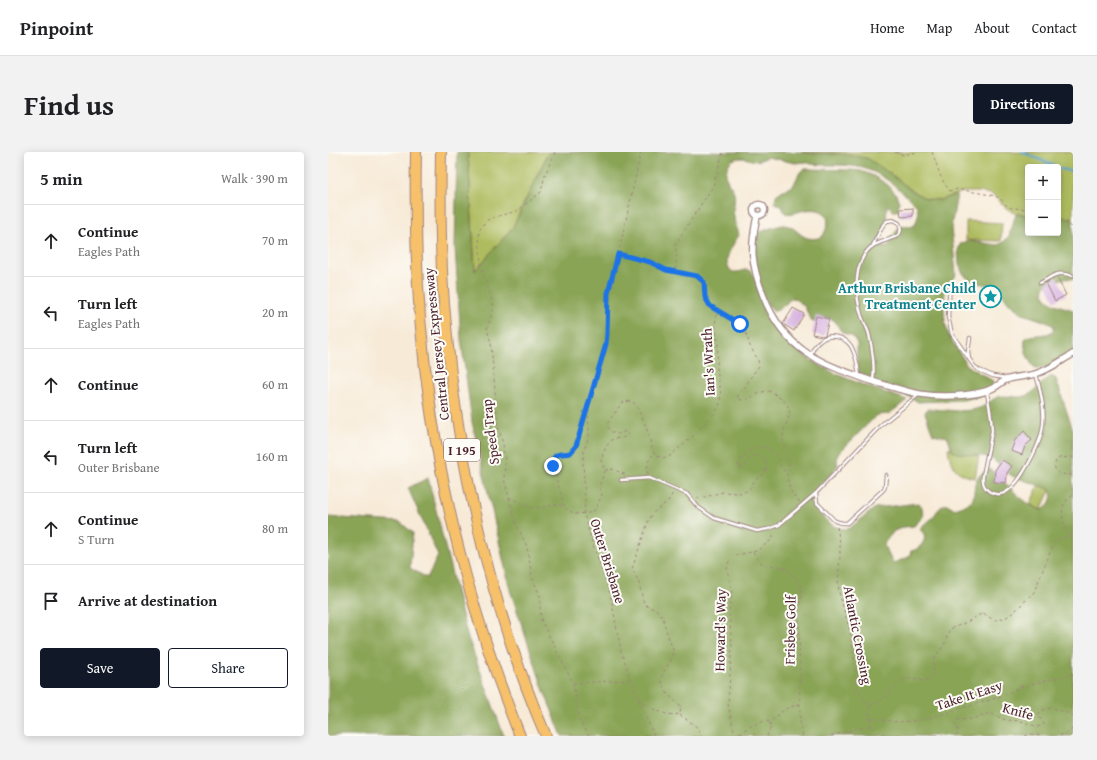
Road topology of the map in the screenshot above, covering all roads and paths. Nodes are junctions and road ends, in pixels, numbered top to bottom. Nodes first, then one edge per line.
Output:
1 (416, 152) edge
2 (441, 152) edge
3 (555, 152) edge
4 (641, 152) edge
5 (723, 152) edge
6 (895, 152) edge
7 (918, 152) edge
8 (932, 152) edge
9 (1025, 209) edge
10 (757, 216) dead end
11 (1061, 221) edge
12 (1073, 228) edge
13 (872, 247) junction
14 (618, 254) junction
15 (675, 271) junction
16 (1073, 276) edge
17 (950, 283) dead end
18 (1040, 283) dead end
19 (717, 311) junction
20 (970, 338) dead end
21 (1073, 354) edge
22 (810, 355) junction
23 (970, 362) junction
24 (1036, 374) junction
25 (860, 377) junction
26 (997, 377) junction
27 (1015, 378) junction
28 (872, 381) junction
29 (997, 386) junction
30 (987, 391) junction
31 (919, 395) junction
32 (588, 406) junction
33 (654, 454) junction
34 (1073, 457) edge
35 (605, 471) junction
36 (786, 472) junction
37 (1073, 474) edge
38 (886, 475) dead end
39 (649, 478) junction
40 (636, 479) junction
41 (621, 480) dead end
42 (675, 489) junction
43 (816, 493) junction
44 (1073, 495) edge
45 (509, 496) junction
46 (688, 496) junction
47 (804, 504) junction
48 (565, 506) junction
49 (584, 514) junction
50 (835, 521) junction
51 (772, 528) junction
52 (1073, 536) edge
53 (1068, 537) junction
54 (753, 552) junction
55 (1073, 674) edge
56 (630, 680) junction
57 (573, 684) junction
58 (637, 697) junction
59 (800, 704) junction
60 (870, 707) junction
61 (680, 714) junction
62 (1073, 716) edge
63 (870, 718) junction
64 (770, 722) junction
65 (871, 725) junction
66 (1073, 729) edge
67 (520, 736) edge
68 (546, 736) edge
69 (589, 736) edge
70 (654, 736) edge
71 (701, 736) edge
72 (735, 736) edge
73 (767, 736) edge
74 (803, 736) edge
75 (831, 736) edge
76 (877, 736) edge
77 (929, 736) edge
78 (945, 736) edge
79 (956, 736) edge
80 (1025, 736) edge
81 (1041, 736) edge
82 (1060, 736) edge

1 - 67 highway, Central Jersey Expressway / I 195
2 - 68 highway, Central Jersey Expressway / I 195
3 - 45 path, Speed Trap
4 - 14 path, Outer Brisbane
5 - 15 path
6 - 7 path
8 - 9 path
10 - 22 street
11 - 12 path
13 - 13 lane
13 - 28 lane
14 - 15 path
14 - 32 path, Outer Brisbane
15 - 19 path
16 - 18 lane
17 - 23 lane
19 - 33 path, Ian's Wrath
19 - 36 path
20 - 23 lane
21 - 24 street
22 - 25 street
22 - 25 lane
23 - 26 lane
24 - 27 street
24 - 30 lane
25 - 28 street
26 - 27 lane
26 - 29 lane
27 - 29 street
28 - 31 street
29 - 30 street
30 - 31 street
31 - 43 lane
32 - 48 path
32 - 49 path, Outer Brisbane
33 - 35 path
33 - 39 path
34 - 37 path
35 - 40 path
35 - 49 path
36 - 46 path
36 - 47 path
38 - 50 lane
39 - 40 lane
39 - 42 lane
40 - 41 lane
42 - 46 lane
42 - 61 path
43 - 47 lane
43 - 50 lane
44 - 53 path
45 - 48 path
45 - 57 path, Speed Trap
46 - 51 lane
47 - 51 lane
48 - 49 path
49 - 56 path, Outer Brisbane
50 - 60 path, Atlantic Crossing
51 - 54 path, Howard's Way
52 - 53 path
53 - 60 path
54 - 59 path, Frisbee Golf
54 - 72 path, Howard's Way
55 - 63 path, Take It Easy
56 - 57 path
56 - 58 path, Outer Brisbane
57 - 69 path, Speed Trap
58 - 61 path
58 - 70 path, Outer Brisbane
59 - 64 path
59 - 74 path, Frisbee Golf
60 - 63 path
61 - 71 path
62 - 79 path, Knife
63 - 65 path
64 - 72 path
64 - 73 path
65 - 75 path
65 - 76 path
66 - 82 path
77 - 78 path
80 - 81 path, Knife

